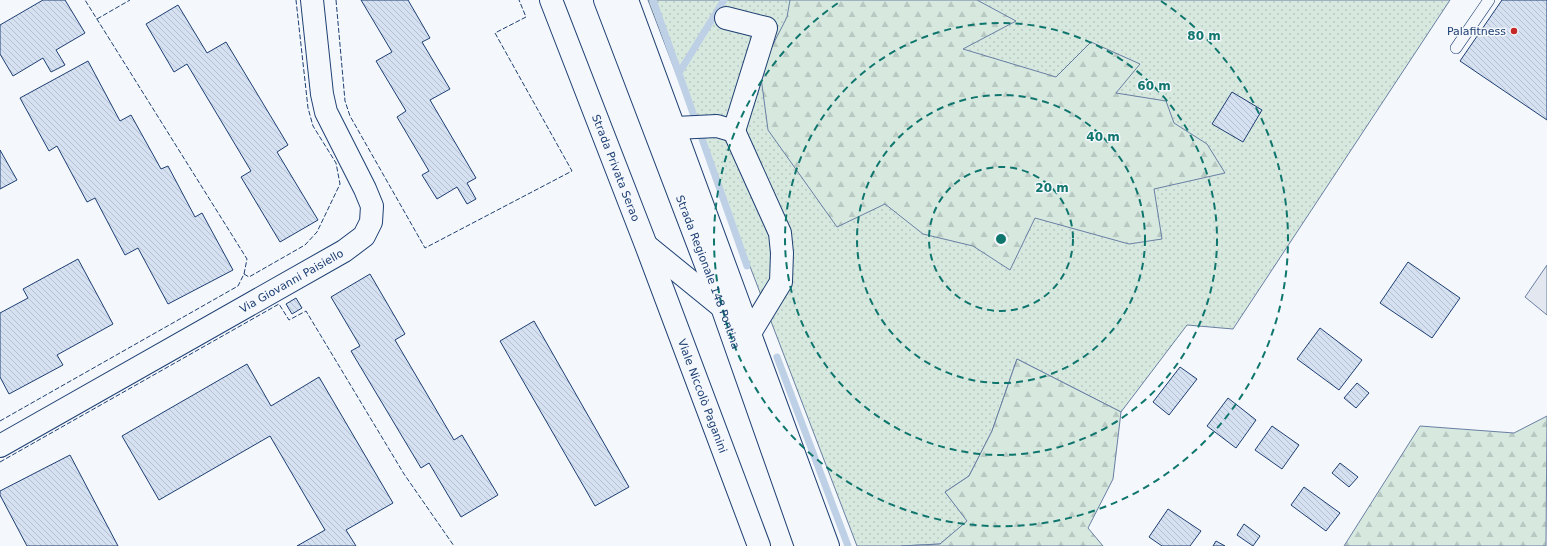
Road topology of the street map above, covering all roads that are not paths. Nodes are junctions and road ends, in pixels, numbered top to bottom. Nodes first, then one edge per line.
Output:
1 (312, 0) edge
2 (551, 0) edge
3 (605, 0) edge
4 (628, 0) edge
5 (1489, 0) edge
6 (726, 18) dead end
7 (1456, 48) dead end
8 (675, 128) junction
9 (726, 128) junction
10 (646, 245) junction
11 (722, 307) junction
12 (750, 333) junction
13 (0, 446) edge
14 (759, 546) edge
15 (806, 546) edge
16 (828, 546) edge

1 - 13 street, Via Giovanni Paisiello
2 - 10 street, Strada Privata Serao
3 - 11 street, Strada Regionale 148 Pontina
4 - 8 street, Strada Regionale 148 Pontina
5 - 7 lane
6 - 9 street
8 - 9 street
8 - 12 street, Strada Regionale 148 Pontina
9 - 12 street, Strada Regionale 148 Pontina
10 - 11 street, Strada Privata Serao
10 - 14 street, Viale Niccolò Paganini
11 - 15 street, Strada Regionale 148 Pontina
12 - 16 street, Strada Regionale 148 Pontina

